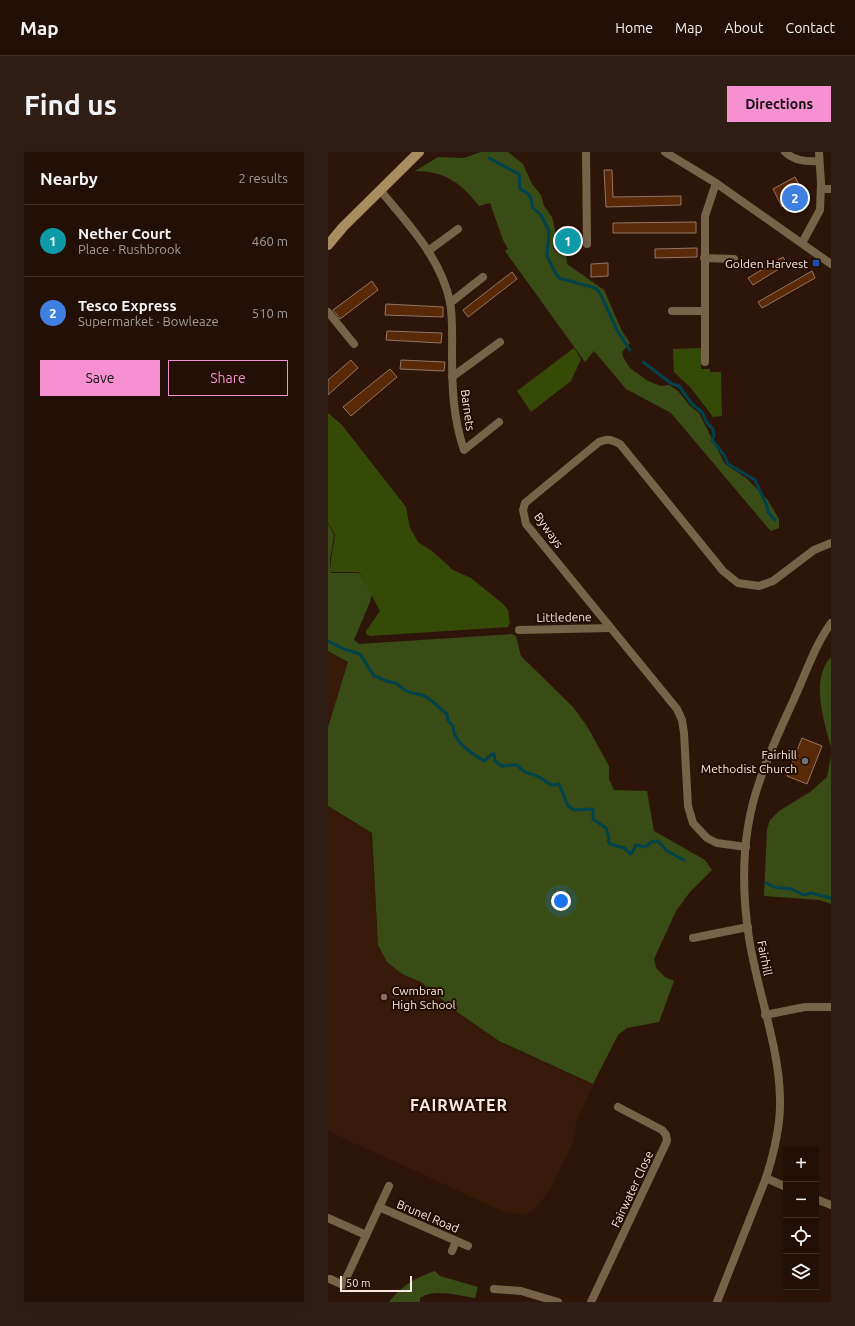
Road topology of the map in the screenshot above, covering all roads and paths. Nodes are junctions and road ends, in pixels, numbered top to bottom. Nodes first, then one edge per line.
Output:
1 (419, 152) edge
2 (586, 152) edge
3 (665, 152) edge
4 (785, 152) edge
5 (819, 152) edge
6 (819, 161) junction
7 (716, 184) junction
8 (821, 189) junction
9 (831, 189) edge
10 (380, 190) junction
11 (458, 229) dead end
12 (802, 243) junction
13 (587, 244) dead end
14 (328, 245) edge
15 (428, 251) junction
16 (704, 258) junction
17 (734, 259) dead end
18 (831, 264) edge
19 (482, 277) dead end
20 (450, 303) junction
21 (672, 311) dead end
22 (705, 311) junction
23 (328, 312) edge
24 (500, 342) dead end
25 (354, 344) dead end
26 (705, 362) dead end
27 (452, 376) junction
28 (499, 422) dead end
29 (831, 543) edge
30 (831, 623) edge
31 (610, 628) junction
32 (519, 630) dead end
33 (746, 847) junction
34 (748, 927) junction
35 (693, 938) dead end
36 (831, 1007) edge
37 (765, 1015) junction
38 (618, 1107) dead end
39 (766, 1178) junction
40 (389, 1186) dead end
41 (783, 1186) edge
42 (819, 1200) edge
43 (831, 1205) edge
44 (379, 1207) junction
45 (328, 1218) edge
46 (366, 1236) junction
47 (456, 1241) junction
48 (468, 1246) dead end
49 (452, 1251) dead end
50 (330, 1279) dead end
51 (494, 1290) dead end
52 (558, 1302) edge
53 (591, 1302) edge
54 (717, 1302) edge

1 - 10 street
2 - 13 street
3 - 7 street
4 - 6 street
5 - 6 street
6 - 8 street
7 - 12 street
7 - 16 street
8 - 9 street
8 - 12 street
10 - 14 street
10 - 15 street, Barnets
11 - 15 street
12 - 18 street
15 - 20 street, Barnets
16 - 17 street
16 - 22 street
19 - 20 street
20 - 27 street, Barnets
21 - 22 street
22 - 26 street
23 - 25 street
24 - 27 street, Barnets
27 - 28 street, Barnets
29 - 31 street, Byways
30 - 33 street, Fairhill
31 - 32 street, Littledene
31 - 33 street, Byways
33 - 34 street, Fairhill
34 - 35 street
34 - 37 street, Fairhill
36 - 37 street
37 - 39 street, Fairhill
38 - 53 street, Fairwater Close
39 - 41 street
39 - 54 street, Fairhill
40 - 44 street, Brunel Road
42 - 43 street
44 - 46 street, Brunel Road
44 - 47 street, Brunel Road
45 - 46 street
46 - 50 street, Brunel Road
47 - 48 street, Brunel Road
47 - 49 street
51 - 52 street

